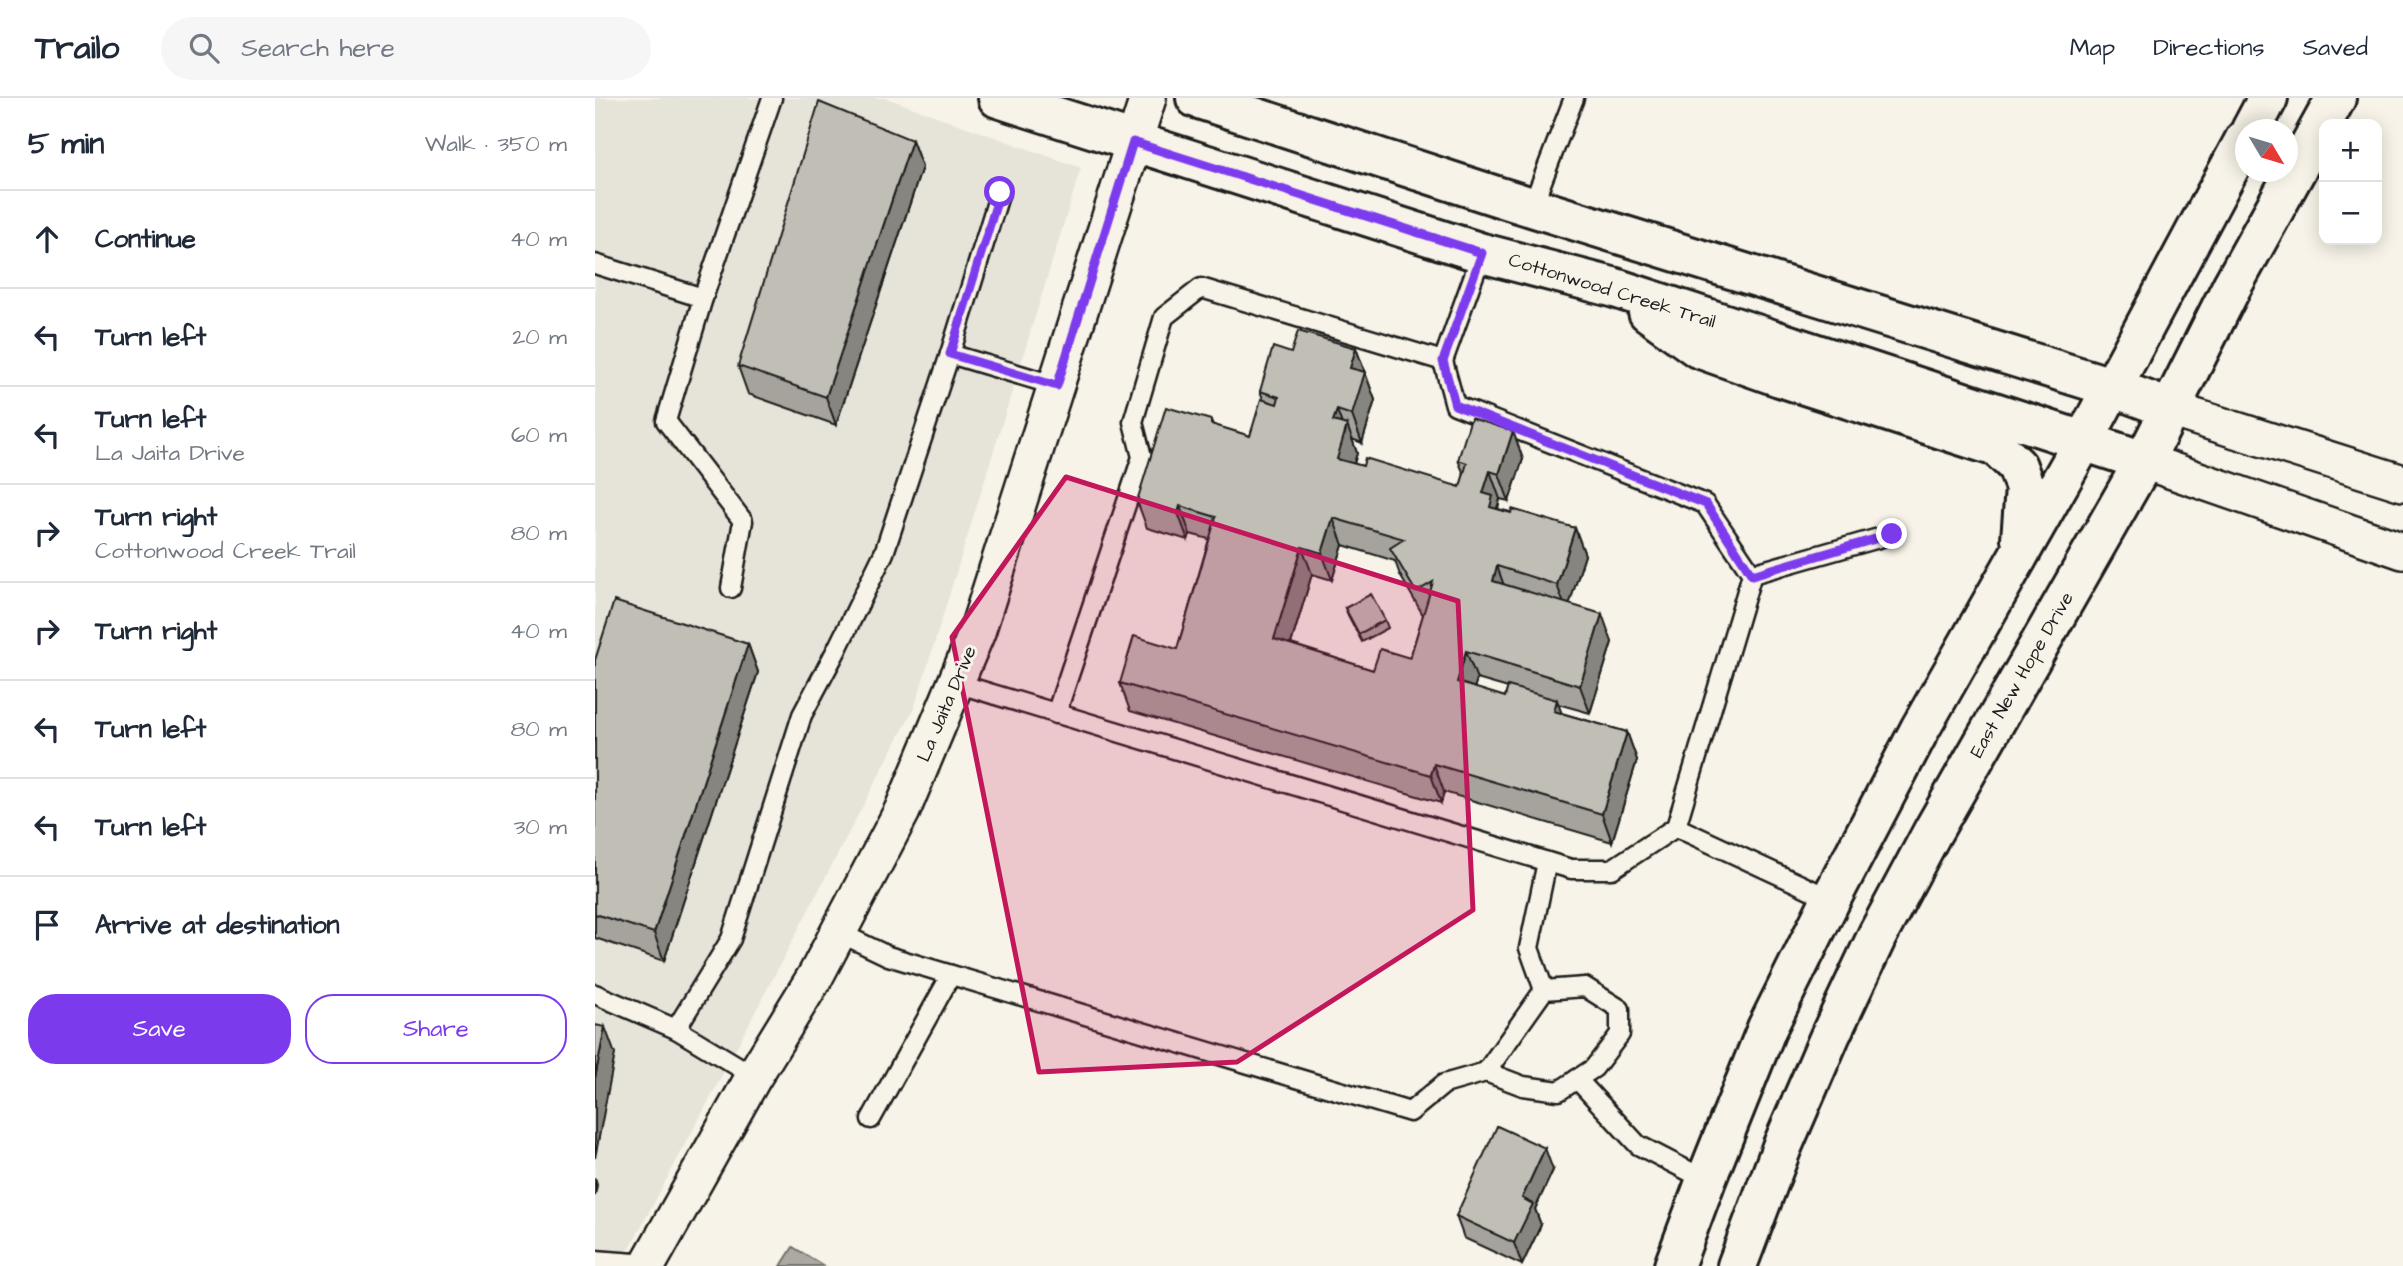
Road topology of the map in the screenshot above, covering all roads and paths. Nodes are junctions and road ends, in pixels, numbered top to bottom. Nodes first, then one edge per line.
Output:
1 (772, 98) edge
2 (998, 98) edge
3 (1148, 98) edge
4 (1196, 98) edge
5 (1574, 98) edge
6 (2268, 98) edge
7 (2336, 98) edge
8 (2257, 119) edge
9 (1133, 142) junction
10 (2235, 158) edge
11 (1000, 192) dead end
12 (1532, 207) junction
13 (1482, 253) junction
14 (595, 264) edge
15 (1612, 287) junction
16 (703, 298) junction
17 (950, 354) junction
18 (1443, 361) junction
19 (1057, 386) junction
20 (2111, 387) junction
21 (2170, 409) junction
22 (2083, 442) junction
23 (2144, 460) junction
24 (2403, 483) edge
25 (1892, 534) dead end
26 (2020, 551) junction
27 (2403, 551) edge
28 (1752, 575) junction
29 (731, 588) dead end
30 (956, 683) junction
31 (1056, 714) junction
32 (1676, 827) junction
33 (1547, 862) junction
34 (1831, 899) junction
35 (838, 932) junction
36 (951, 975) junction
37 (1544, 990) junction
38 (595, 994) edge
39 (676, 1029) junction
40 (1486, 1072) junction
41 (754, 1076) junction
42 (1577, 1079) junction
43 (871, 1119) dead end
44 (1706, 1180) junction
45 (595, 1260) edge
46 (648, 1265) edge
47 (1674, 1266) edge
48 (1737, 1266) edge

1 - 16 lane
2 - 9 street, Cottonwood Creek Trail
3 - 9 street, La Jaita Drive
4 - 12 street
5 - 12 lane
6 - 8 street
7 - 21 street, East New Hope Drive
9 - 13 street, Cottonwood Creek Trail
9 - 19 street, La Jaita Drive
10 - 20 street
11 - 17 lane
12 - 20 street
13 - 15 street, Cottonwood Creek Trail
13 - 18 lane
14 - 16 lane
15 - 22 street, Cottonwood Creek Trail
15 - 26 street
16 - 29 lane
17 - 19 lane
17 - 39 lane
18 - 28 lane
18 - 31 lane
19 - 30 street, La Jaita Drive
20 - 21 street
20 - 22 street
21 - 23 street, East New Hope Drive
21 - 24 street
22 - 23 street, Cottonwood Creek Trail
22 - 26 street
23 - 27 street
23 - 48 street, East New Hope Drive
25 - 28 lane
26 - 34 street
28 - 32 lane
30 - 31 lane
30 - 35 street, La Jaita Drive
31 - 33 lane
32 - 33 lane
32 - 34 lane
33 - 37 lane
34 - 44 street
35 - 36 lane
35 - 41 street, La Jaita Drive
36 - 40 lane
36 - 43 lane
37 - 40 lane
37 - 42 lane
38 - 39 lane
39 - 41 lane
40 - 42 lane
41 - 46 street, La Jaita Drive
42 - 44 lane
44 - 47 street
45 - 46 lane

